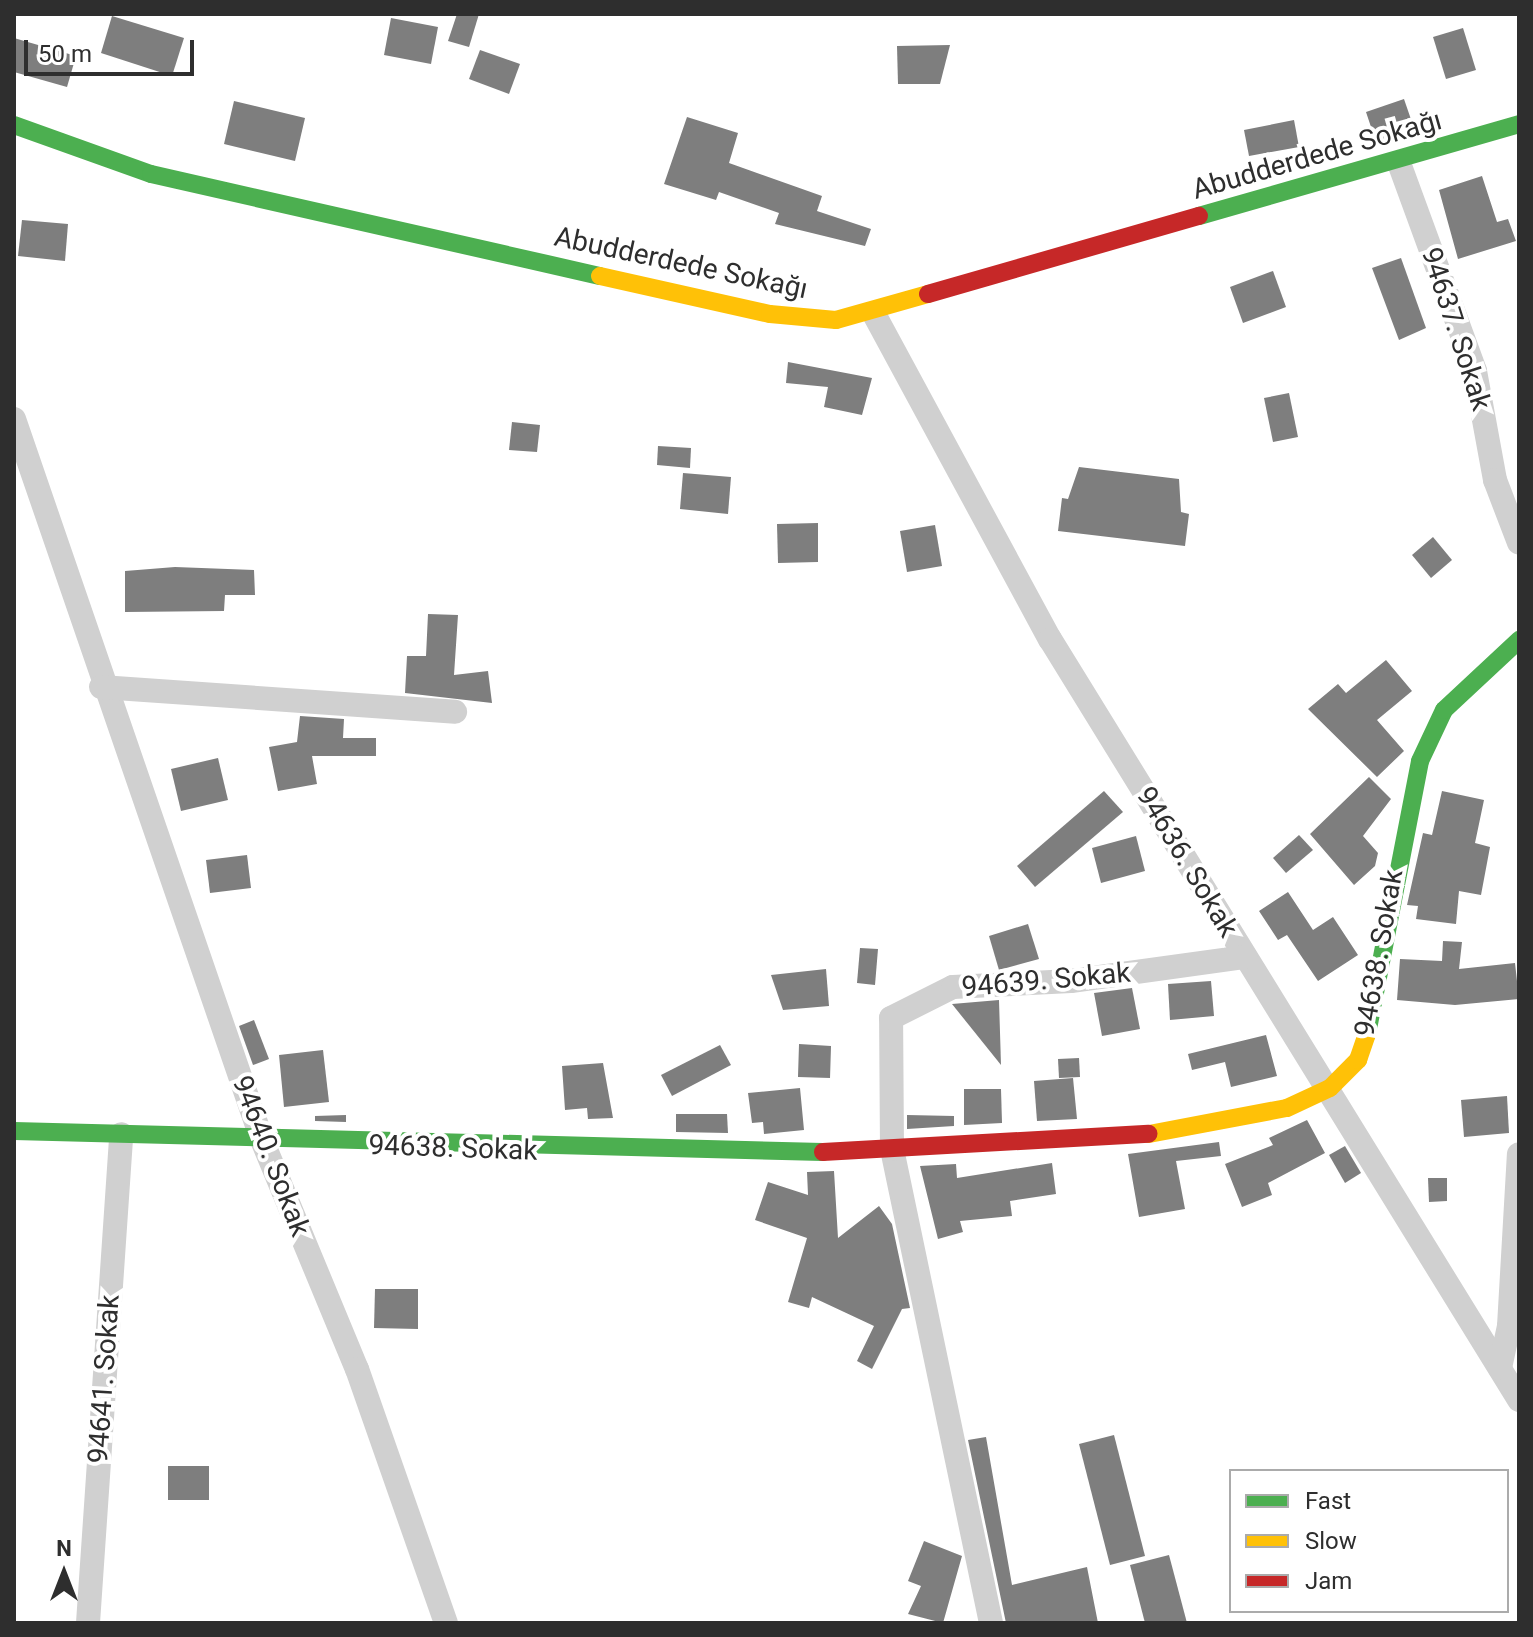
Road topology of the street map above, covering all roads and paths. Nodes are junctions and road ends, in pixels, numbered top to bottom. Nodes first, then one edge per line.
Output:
1 (1519, 124) edge
2 (14, 125) edge
3 (1399, 163) junction
4 (874, 314) junction
5 (14, 419) edge
6 (1519, 543) edge
7 (1519, 640) edge
8 (101, 687) junction
9 (455, 712) dead end
10 (1245, 957) junction
11 (1330, 1088) junction
12 (14, 1131) edge
13 (121, 1134) junction
14 (262, 1140) junction
15 (892, 1149) junction
16 (1519, 1154) edge
17 (1500, 1368) junction
18 (1519, 1400) edge
19 (88, 1623) edge
20 (446, 1623) edge
21 (991, 1623) edge

1 - 3 street, Abudderdede Sokağı
2 - 4 street, Abudderdede Sokağı
3 - 4 street, Abudderdede Sokağı
3 - 6 street, 94637. Sokak
4 - 10 street, 94636. Sokak
5 - 8 street, 94640. Sokak
7 - 11 street, 94638. Sokak
8 - 9 street
8 - 14 street, 94640. Sokak
10 - 11 street, 94636. Sokak
10 - 15 street, 94639. Sokak
11 - 15 street, 94638. Sokak
11 - 17 street, 94636. Sokak
12 - 13 street, 94638. Sokak
13 - 14 street, 94638. Sokak
13 - 19 street, 94641. Sokak
14 - 15 street, 94638. Sokak
14 - 20 street, 94640. Sokak
15 - 21 street
16 - 17 street
17 - 18 street, 94636. Sokak

